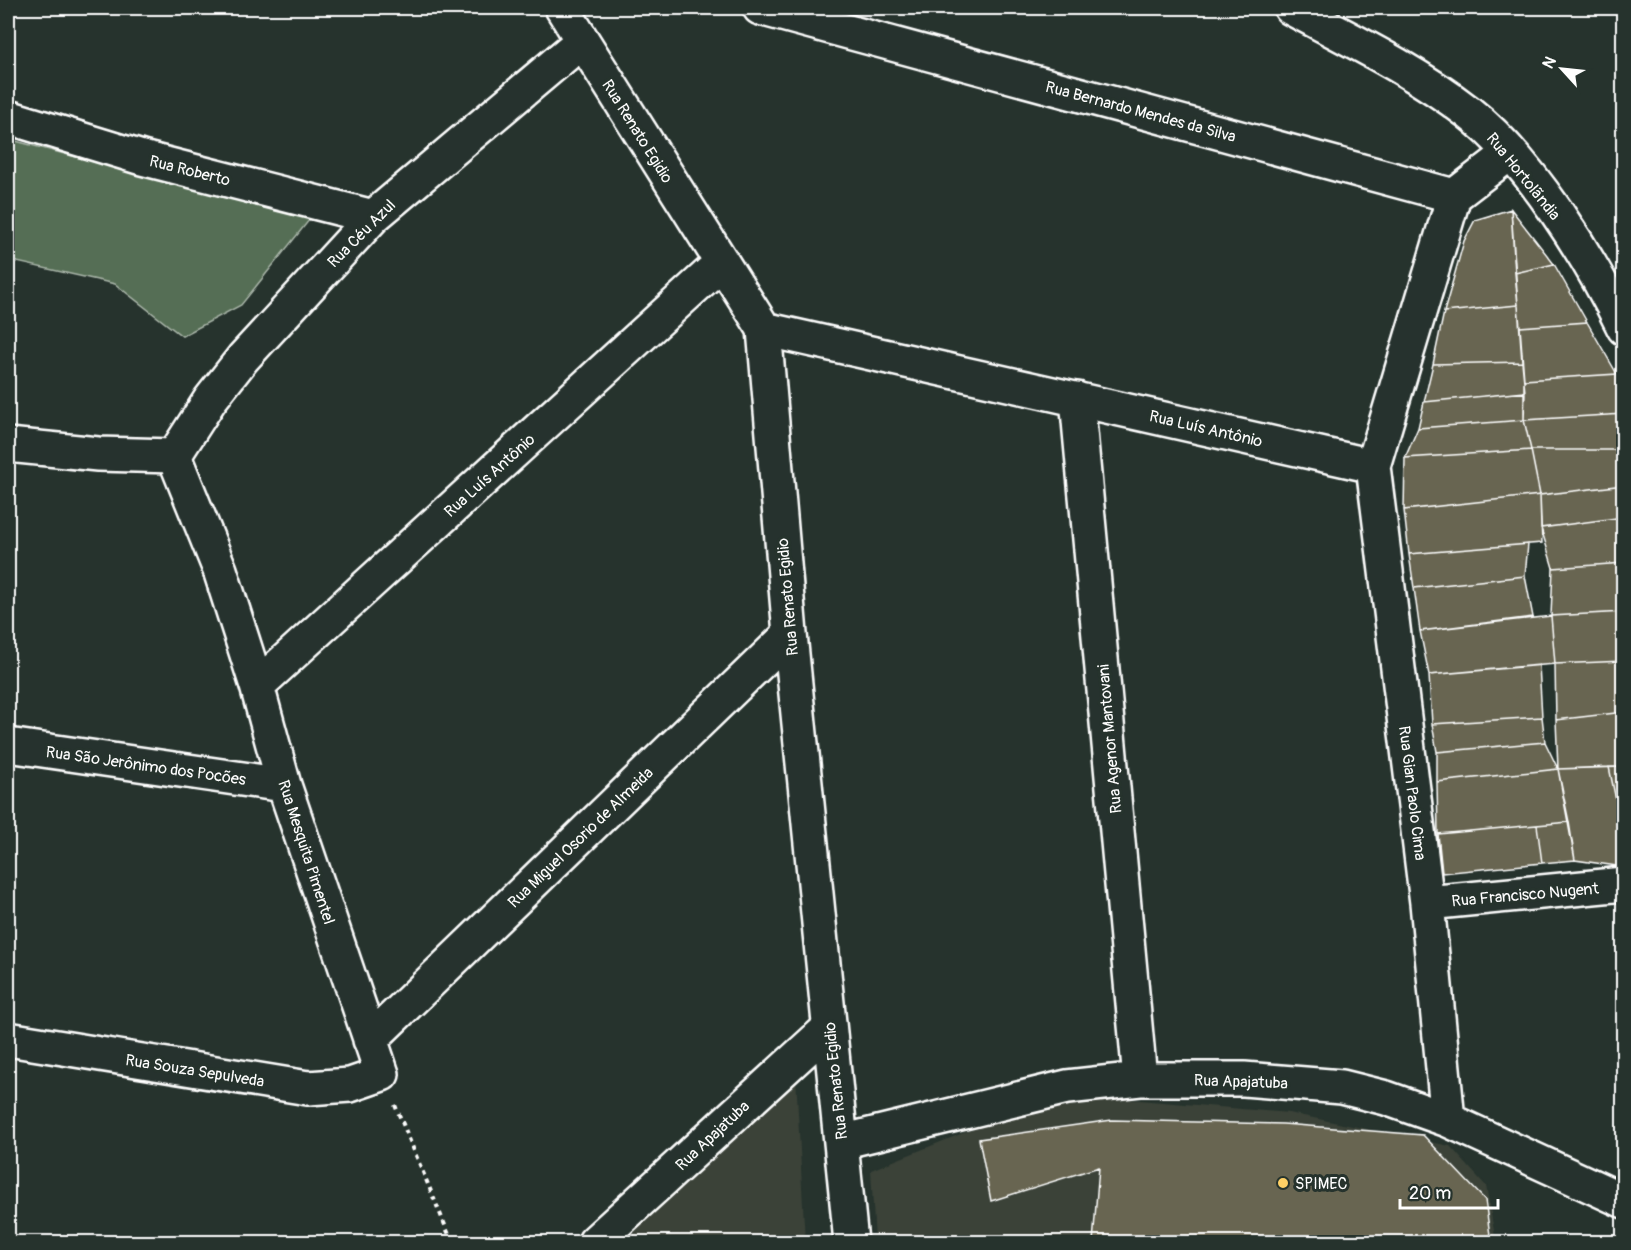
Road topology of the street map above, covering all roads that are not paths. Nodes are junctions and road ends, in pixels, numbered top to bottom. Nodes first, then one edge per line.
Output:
1 (562, 8) edge
2 (760, 8) edge
3 (1291, 8) edge
4 (582, 41) junction
5 (8, 117) edge
6 (1510, 153) junction
7 (1454, 196) junction
8 (373, 217) junction
9 (721, 263) junction
10 (1623, 328) edge
11 (764, 329) junction
12 (1077, 399) junction
13 (8, 445) edge
14 (174, 456) junction
15 (1373, 466) junction
16 (790, 634) junction
17 (257, 686) junction
18 (8, 745) edge
19 (284, 785) junction
20 (1623, 884) edge
21 (1427, 903) junction
22 (828, 1028) junction
23 (8, 1039) edge
24 (370, 1040) junction
25 (382, 1074) joint
26 (1140, 1078) junction
27 (1448, 1120) junction
28 (841, 1142) junction
29 (1623, 1201) edge
30 (596, 1242) edge
31 (851, 1242) edge

1 - 4 street, Rua Renato Egidio
2 - 7 street, Rua Bernardo Mendes da Silva
3 - 6 street, Rua Hortolãndia
4 - 8 street, Rua Céu Azul
4 - 9 street, Rua Renato Egidio
5 - 8 street, Rua Roberto
6 - 7 street
6 - 10 street, Rua Hortolãndia
7 - 15 street
8 - 14 street, Rua Céu Azul
9 - 11 street, Rua Renato Egidio
9 - 17 street, Rua Luís Antônio
11 - 12 street, Rua Luís Antônio
11 - 16 street, Rua Renato Egidio
12 - 15 street, Rua Luís Antônio
12 - 26 street, Rua Agenor Mantovani
13 - 14 street
14 - 17 street, Rua Mesquita Pimentel
15 - 21 street, Rua Gian Paolo Cima
16 - 22 street, Rua Renato Egidio
16 - 24 street, Rua Miguel Osorio de Almeida
17 - 19 street, Rua Mesquita Pimentel
18 - 19 street, Rua São Jerônimo dos Pocões
19 - 24 street, Rua Mesquita Pimentel
20 - 21 street, Rua Francisco Nugent
21 - 27 street, Rua Gian Paolo Cima
22 - 28 street, Rua Renato Egidio
22 - 30 street, Rua Apajatuba
23 - 25 street, Rua Souza Sepulveda
24 - 25 street, Rua Mesquita Pimentel
26 - 27 street, Rua Apajatuba
26 - 28 street, Rua Apajatuba
27 - 29 street, Rua Apajatuba
28 - 31 street, Rua Renato Egidio

